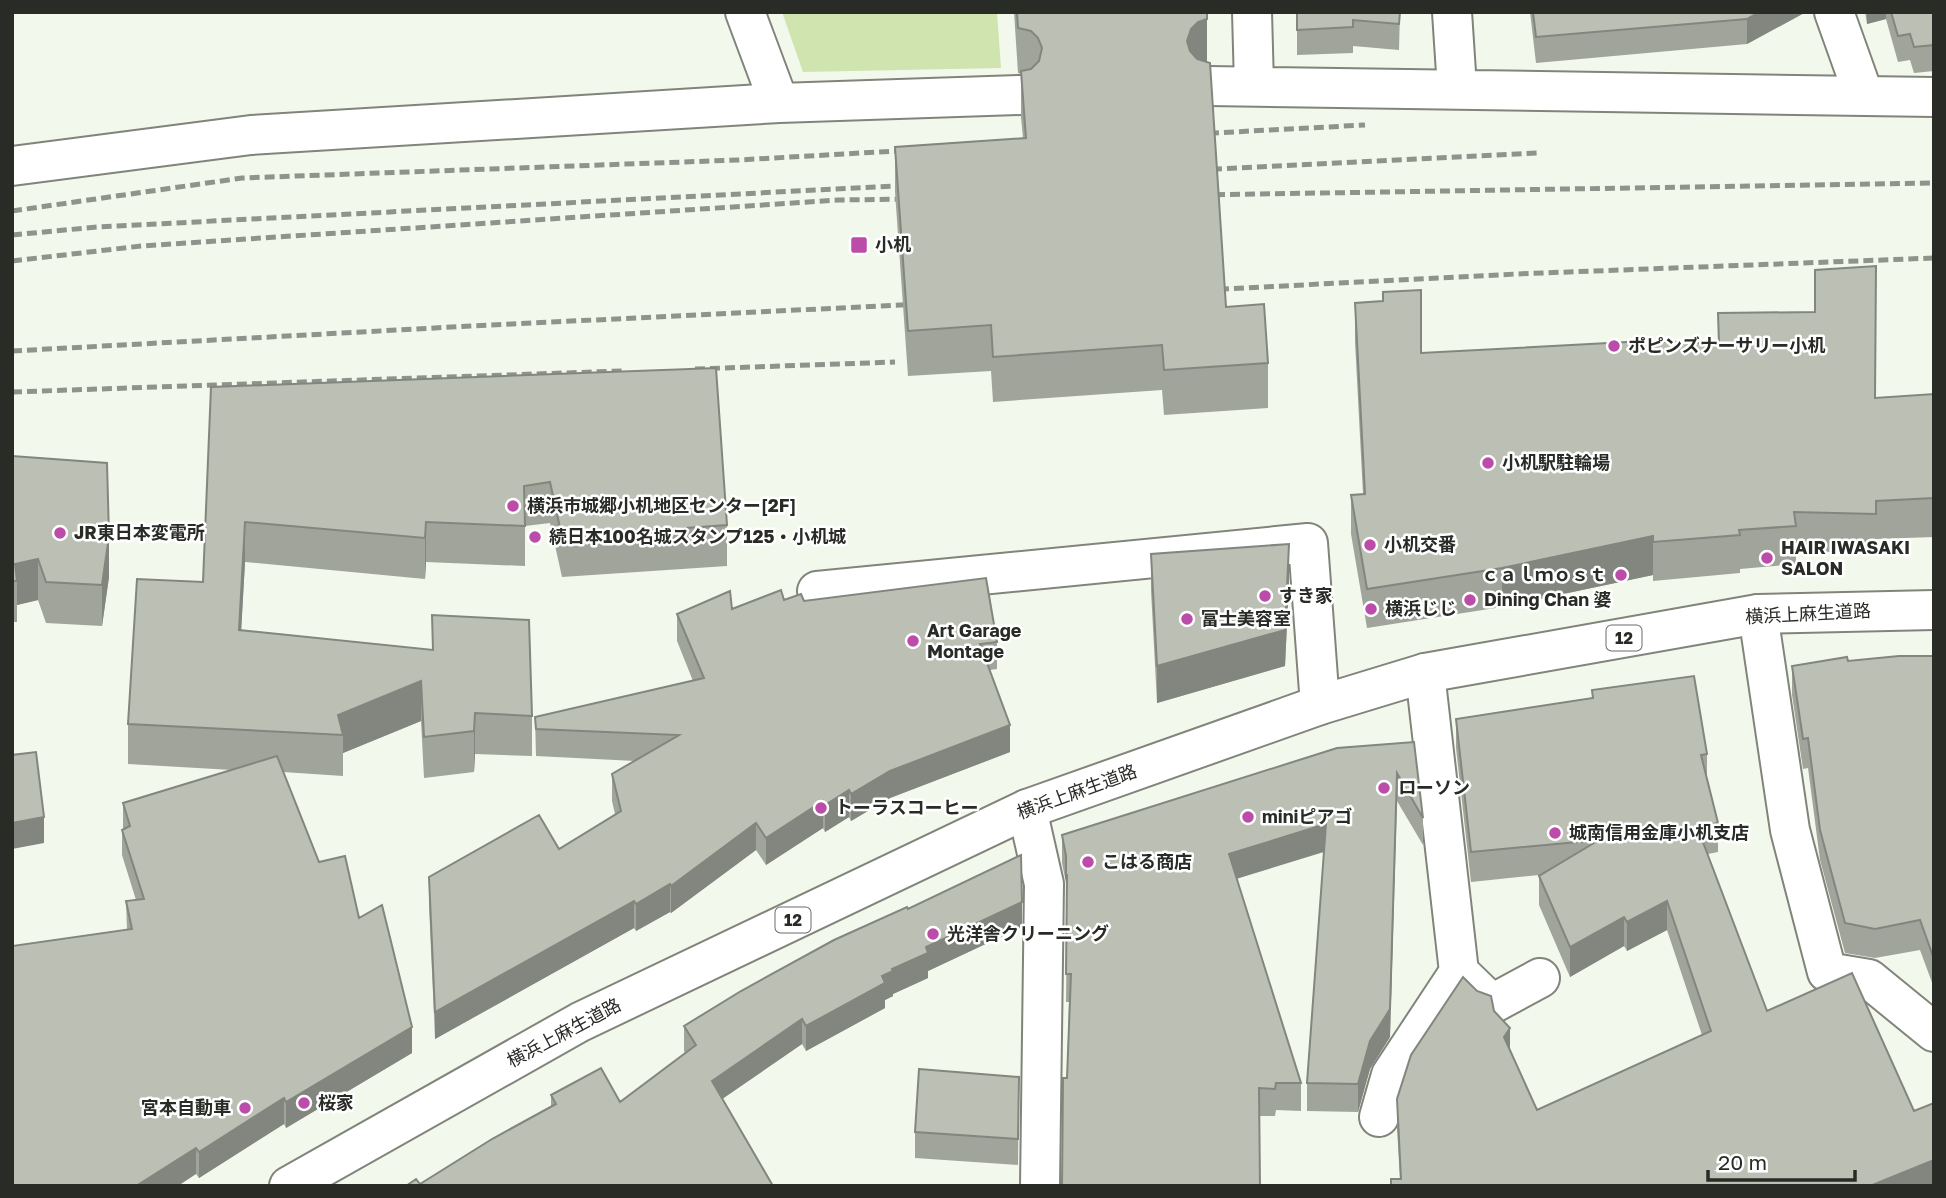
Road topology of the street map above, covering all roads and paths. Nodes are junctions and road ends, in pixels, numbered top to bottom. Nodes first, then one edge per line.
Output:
1 (745, 12) edge
2 (1252, 12) edge
3 (1452, 12) edge
4 (1834, 12) edge
5 (1254, 85) junction
6 (1209, 86) edge
7 (1457, 88) junction
8 (1020, 95) edge
9 (1864, 96) junction
10 (1934, 97) edge
11 (779, 103) junction
12 (12, 166) edge
13 (817, 591) dead end
14 (1934, 610) edge
15 (1758, 614) junction
16 (1425, 673) junction
17 (1320, 705) junction
18 (1027, 808) junction
19 (1459, 972) junction
20 (1540, 978) dead end
21 (1934, 1032) edge
22 (1379, 1117) dead end
23 (289, 1186) edge
24 (1040, 1186) edge

1 - 11 street
2 - 5 street
3 - 7 street
4 - 9 street
5 - 6 street
5 - 7 street
7 - 9 street
8 - 11 street
9 - 10 street
11 - 12 street
13 - 17 street
14 - 15 street, 横浜上麻生道路 / 12
15 - 16 street, 横浜上麻生道路 / 12
15 - 21 street
16 - 17 street, 横浜上麻生道路 / 12
16 - 19 street
17 - 18 street, 横浜上麻生道路 / 12
18 - 23 street, 横浜上麻生道路 / 12
18 - 24 street
19 - 20 street
19 - 22 street

